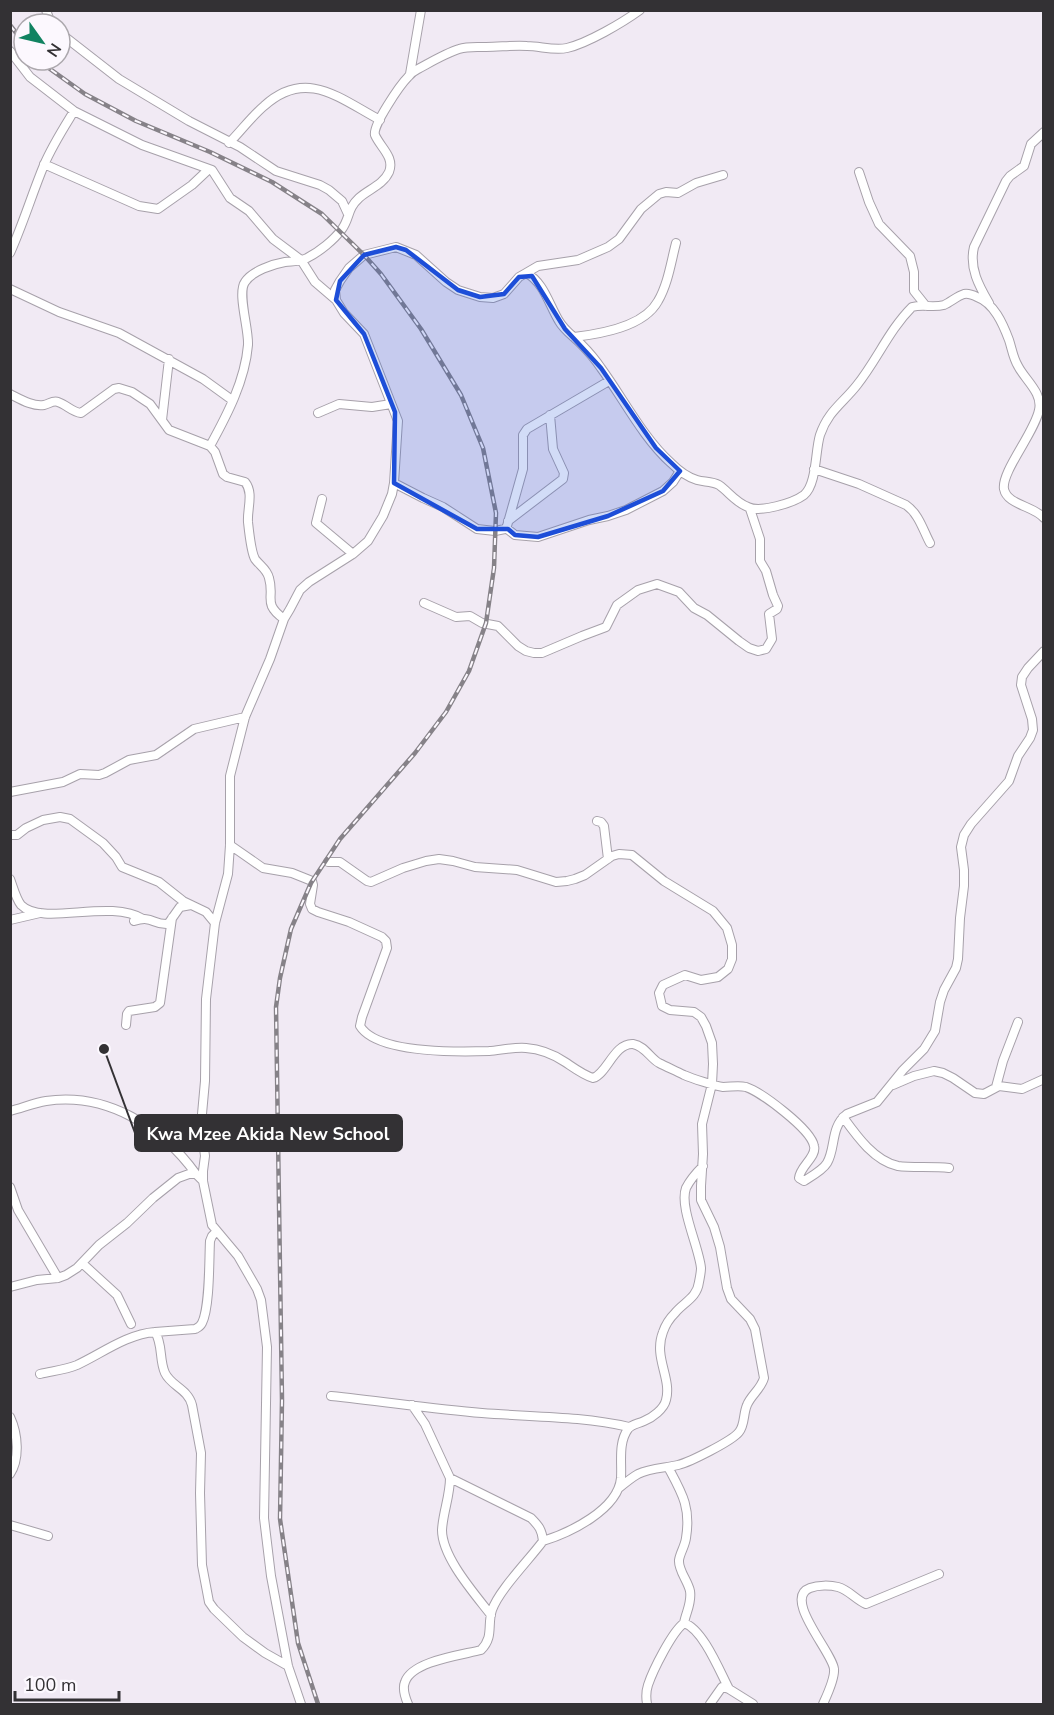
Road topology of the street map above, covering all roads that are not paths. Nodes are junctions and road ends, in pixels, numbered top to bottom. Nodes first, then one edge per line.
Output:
1 (422, 10) edge
2 (640, 10) edge
3 (72, 42) edge
4 (10, 51) edge
5 (410, 74) junction
6 (74, 111) junction
7 (380, 120) junction
8 (1044, 132) edge
9 (228, 143) junction
10 (44, 164) junction
11 (209, 169) junction
12 (859, 172) dead end
13 (723, 175) dead end
14 (348, 214) junction
15 (676, 243) dead end
16 (10, 253) edge
17 (301, 260) junction
18 (526, 273) junction
19 (10, 289) edge
20 (336, 300) junction
21 (926, 306) junction
22 (991, 307) junction
23 (574, 337) junction
24 (169, 359) junction
25 (609, 381) junction
26 (12, 398) edge
27 (232, 400) junction
28 (391, 404) junction
29 (318, 412) dead end
30 (550, 414) junction
31 (162, 420) junction
32 (210, 446) junction
33 (814, 469) junction
34 (680, 471) junction
35 (394, 483) junction
36 (322, 499) dead end
37 (750, 509) junction
38 (1044, 518) edge
39 (507, 524) junction
40 (930, 543) dead end
41 (353, 554) junction
42 (424, 603) dead end
43 (284, 619) junction
44 (1044, 651) edge
45 (245, 717) junction
46 (10, 792) edge
47 (597, 821) dead end
48 (10, 835) edge
49 (230, 845) junction
50 (608, 859) junction
51 (328, 862) dead end
52 (10, 879) edge
53 (192, 905) junction
54 (40, 913) junction
55 (172, 918) junction
56 (10, 920) edge
57 (215, 923) junction
58 (1018, 1022) dead end
59 (126, 1025) dead end
60 (1044, 1079) edge
61 (712, 1084) junction
62 (890, 1086) junction
63 (996, 1087) junction
64 (10, 1111) edge
65 (843, 1117) junction
66 (703, 1165) junction
67 (949, 1168) dead end
68 (200, 1178) junction
69 (10, 1187) edge
70 (14, 1210) edge
71 (216, 1232) junction
72 (82, 1263) junction
73 (58, 1278) junction
74 (10, 1287) edge
75 (131, 1324) dead end
76 (155, 1332) junction
77 (40, 1374) dead end
78 (331, 1396) dead end
79 (412, 1405) junction
80 (10, 1417) edge
81 (629, 1427) junction
82 (668, 1467) junction
83 (10, 1474) edge
84 (450, 1478) junction
85 (619, 1488) junction
86 (10, 1525) edge
87 (48, 1536) dead end
88 (543, 1541) junction
89 (939, 1574) dead end
90 (491, 1615) junction
91 (684, 1623) junction
92 (288, 1666) junction
93 (729, 1689) junction
94 (301, 1704) edge
95 (408, 1704) edge
96 (647, 1704) edge
97 (710, 1704) edge
98 (753, 1704) edge
99 (823, 1704) edge

1 - 5 street
2 - 5 street
3 - 9 street
4 - 6 street
5 - 7 street
6 - 10 street
6 - 11 street
7 - 9 street
7 - 14 street
8 - 22 street
9 - 14 street
10 - 11 street
10 - 16 street
11 - 17 street
12 - 21 street
13 - 18 street
14 - 17 street
15 - 23 street
17 - 20 street
17 - 27 street
18 - 20 street
18 - 23 street
19 - 24 street
20 - 28 street
21 - 22 street
21 - 33 street
22 - 38 street
23 - 25 street
24 - 27 street
24 - 31 street
25 - 30 street
25 - 34 street
26 - 31 street
27 - 32 street
28 - 29 street
28 - 35 street
30 - 39 street
30 - 39 street
31 - 32 street
32 - 43 street
33 - 37 street
33 - 40 street
34 - 37 street
34 - 39 street
35 - 39 street
35 - 41 street
36 - 41 street
37 - 42 street
41 - 43 street
43 - 45 street
44 - 62 street
45 - 46 street
45 - 49 street
47 - 50 street
48 - 53 street
49 - 57 street
49 - 61 street
50 - 51 street
50 - 61 street
52 - 54 street
53 - 55 street
53 - 57 street
54 - 55 street
54 - 56 street
55 - 59 street
57 - 68 street
58 - 63 street
60 - 63 street
61 - 65 street
61 - 66 street
62 - 63 street
62 - 65 street
64 - 68 street
65 - 67 street
66 - 81 street
66 - 82 street
68 - 71 street
68 - 72 street
69 - 70 street
70 - 73 street
71 - 76 street
71 - 92 street
72 - 73 street
72 - 75 street
73 - 74 street
76 - 77 street
76 - 92 street
78 - 79 street
79 - 81 street
79 - 84 street
80 - 83 street
81 - 85 street
82 - 85 street
82 - 91 street
84 - 88 street
84 - 90 street
85 - 88 street
86 - 87 street
88 - 90 street
89 - 99 street
90 - 95 street
91 - 93 street
91 - 96 street
92 - 94 street
93 - 97 street
93 - 98 street

